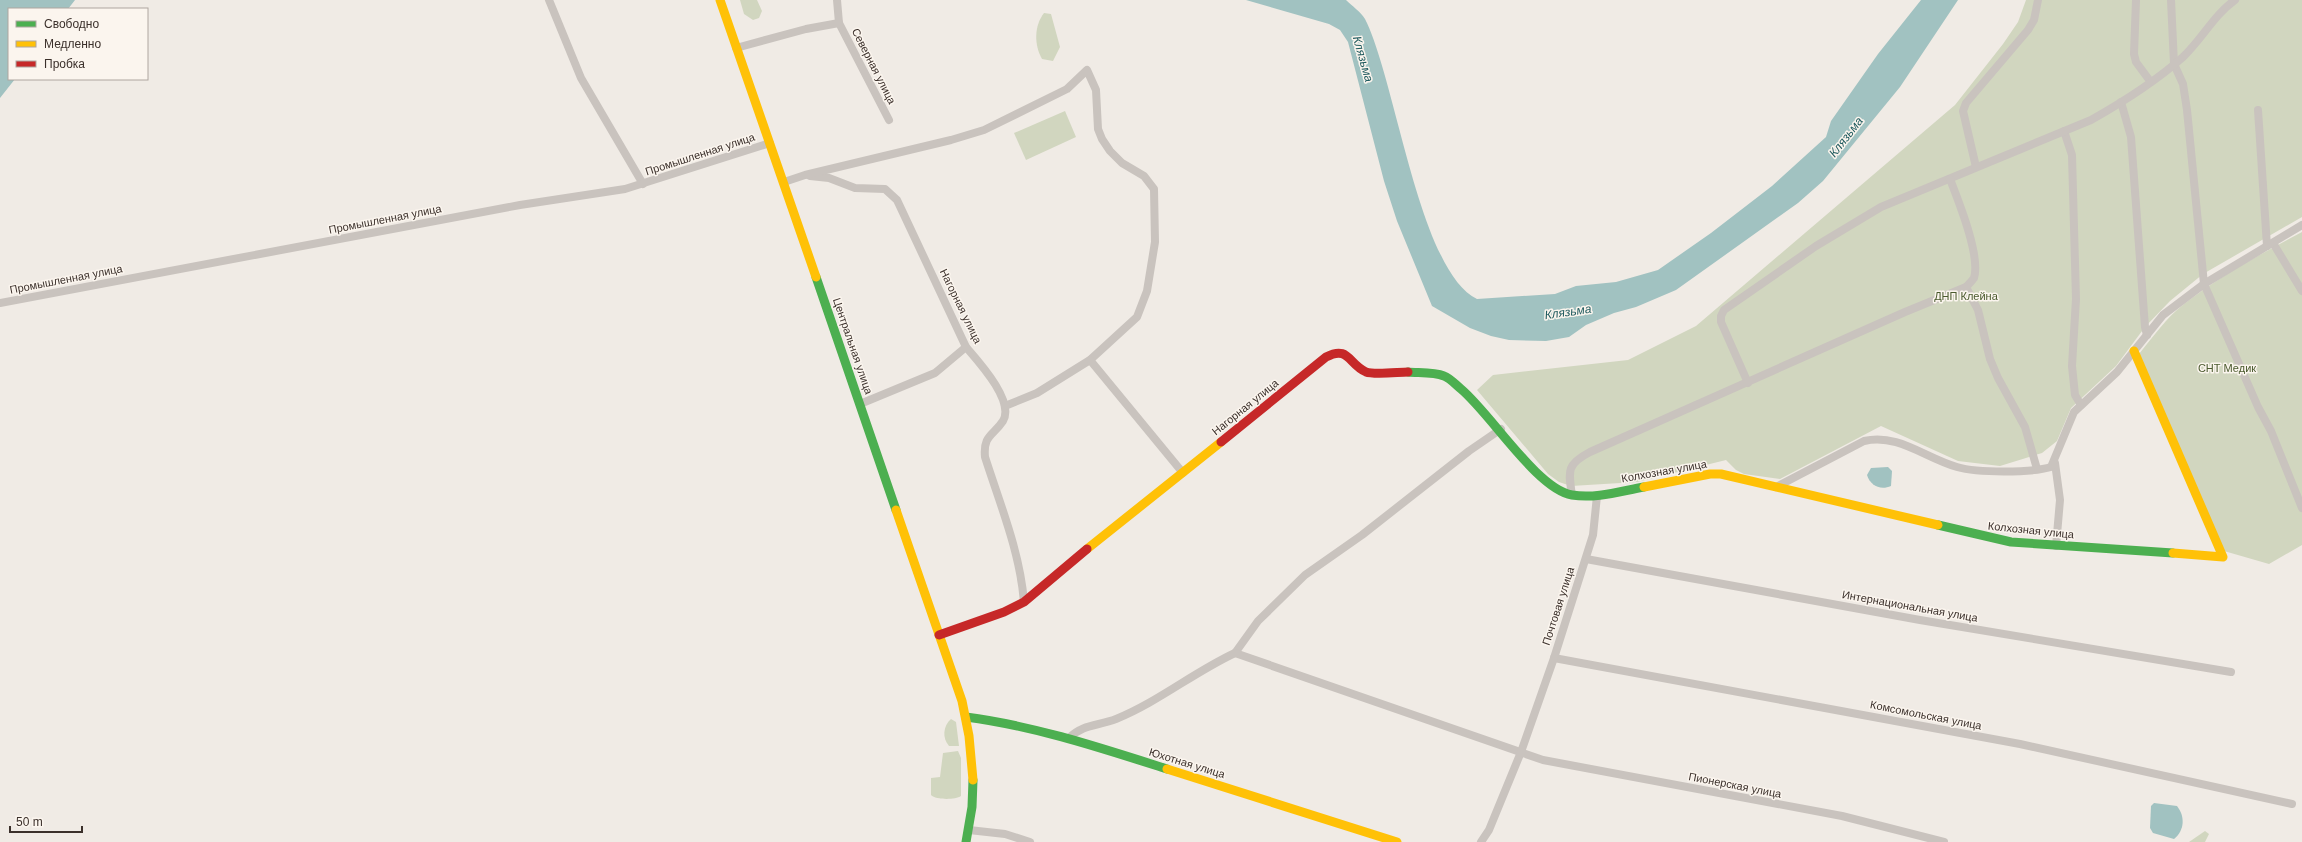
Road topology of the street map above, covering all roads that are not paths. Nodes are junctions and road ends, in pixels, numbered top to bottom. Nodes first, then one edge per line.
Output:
1 (549, 0) edge
2 (720, 0) edge
3 (837, 0) edge
4 (2038, 0) edge
5 (2136, 0) edge
6 (2171, 0) edge
7 (2235, 0) edge
8 (839, 23) junction
9 (736, 48) junction
10 (2174, 64) junction
11 (2150, 81) junction
12 (2122, 102) junction
13 (2258, 110) dead end
14 (889, 120) dead end
15 (2064, 131) junction
16 (770, 144) junction
17 (1976, 167) junction
18 (805, 175) junction
19 (1950, 179) junction
20 (784, 182) junction
21 (643, 184) junction
22 (2302, 225) edge
23 (2270, 244) junction
24 (2204, 284) junction
25 (1966, 287) junction
26 (2302, 291) edge
27 (0, 303) edge
28 (2147, 335) junction
29 (966, 347) junction
30 (2134, 351) junction
31 (1090, 360) junction
32 (1748, 383) junction
33 (860, 404) junction
34 (2081, 404) junction
35 (1005, 406) junction
36 (1498, 426) junction
37 (2055, 463) junction
38 (2037, 469) junction
39 (1183, 473) junction
40 (1776, 487) junction
41 (1572, 495) junction
42 (1597, 496) junction
43 (2302, 508) edge
44 (2056, 546) junction
45 (1586, 559) junction
46 (1024, 602) junction
47 (940, 635) junction
48 (1235, 654) junction
49 (1554, 658) junction
50 (2231, 672) dead end
51 (966, 717) junction
52 (1069, 738) junction
53 (1521, 752) junction
54 (2292, 804) dead end
55 (969, 830) junction
56 (966, 842) edge
57 (1030, 842) edge
58 (1397, 842) edge
59 (1482, 842) edge
60 (1944, 842) edge

1 - 21 street
2 - 9 street, Центральная улица
3 - 8 street, Северная улица
4 - 17 street
5 - 11 street
6 - 10 street
7 - 10 street
8 - 9 street, Северная улица
8 - 14 street, Северная улица
9 - 16 street, Центральная улица
10 - 11 street
10 - 24 street
11 - 12 street
12 - 15 street
12 - 28 street
13 - 23 street
15 - 17 street
15 - 34 street
16 - 20 street, Центральная улица
16 - 21 street, Промышленная улица
17 - 19 street
18 - 20 street
18 - 29 street, Нагорная улица
18 - 31 street
19 - 25 street
19 - 32 street
20 - 33 street, Центральная улица
21 - 27 street, Промышленная улица
22 - 23 street
23 - 24 street
23 - 26 street
24 - 28 street
24 - 43 street
25 - 32 street
25 - 38 street
28 - 30 street
29 - 33 street
29 - 35 street, Нагорная улица
30 - 34 street
30 - 44 street, Колхозная улица
31 - 35 street
31 - 39 street
32 - 41 street
33 - 47 street, Центральная улица
34 - 37 street
35 - 46 street
36 - 39 street, Нагорная улица
36 - 41 street
36 - 48 street
37 - 38 street
37 - 44 street
38 - 40 street
39 - 46 street, Нагорная улица
40 - 42 street, Колхозная улица
40 - 44 street, Колхозная улица
41 - 42 street
42 - 45 street, Почтовая улица
45 - 49 street, Почтовая улица
45 - 50 street, Интернациональная улица
46 - 47 street, Нагорная улица
47 - 51 street, Центральная улица
48 - 52 street
48 - 53 street, Пионерская улица
49 - 53 street, Почтовая улица
49 - 54 street, Комсомольская улица
51 - 52 street, Юхотная улица
51 - 55 street, Центральная улица
52 - 58 street, Юхотная улица
53 - 59 street, Почтовая улица
53 - 60 street, Пионерская улица
55 - 56 street, Центральная улица
55 - 57 street

